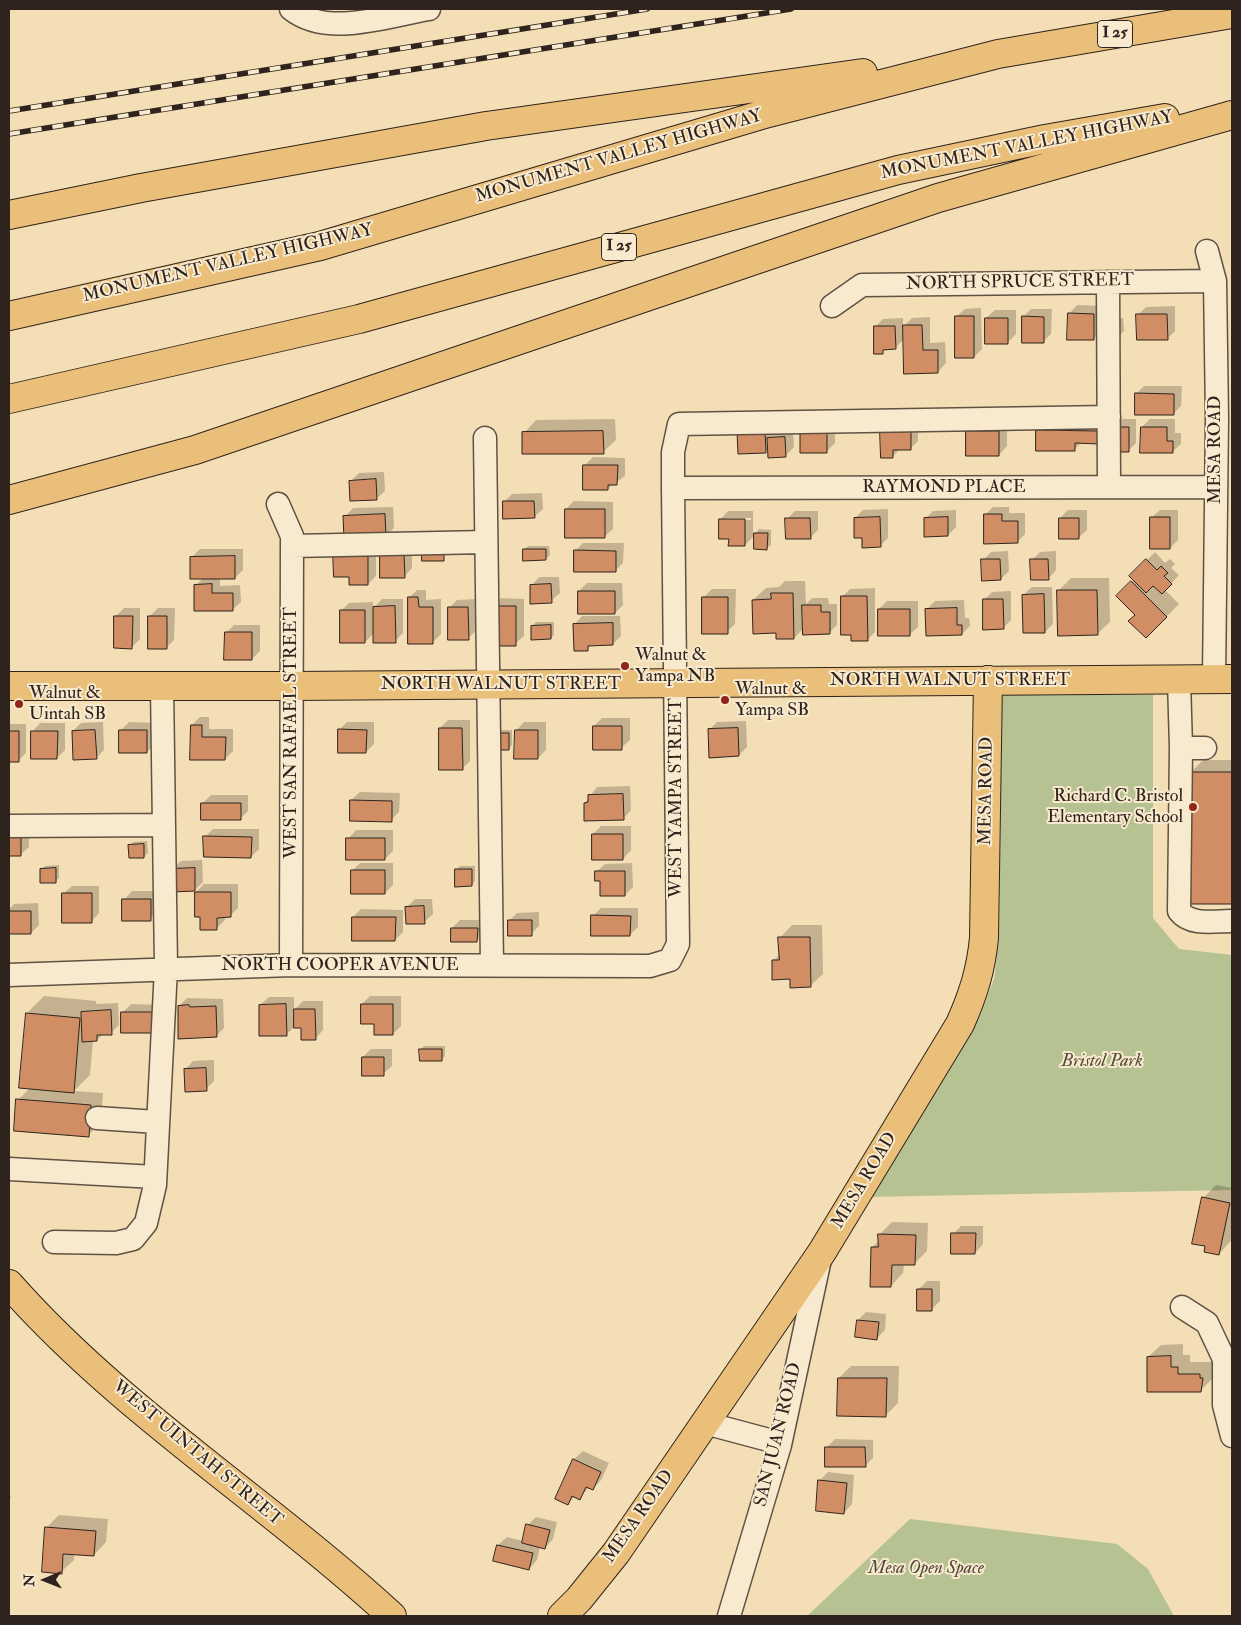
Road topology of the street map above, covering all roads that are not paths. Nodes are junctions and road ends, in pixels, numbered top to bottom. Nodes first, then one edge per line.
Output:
1 (291, 9) edge
2 (430, 9) edge
3 (1232, 14) edge
4 (998, 54) junction
5 (1232, 107) edge
6 (1232, 115) edge
7 (9, 215) edge
8 (1207, 252) dead end
9 (1215, 281) junction
10 (1108, 282) junction
11 (832, 306) dead end
12 (9, 316) edge
13 (9, 399) edge
14 (1108, 417) junction
15 (1225, 419) edge
16 (485, 438) dead end
17 (1109, 487) junction
18 (1216, 487) junction
19 (673, 488) junction
20 (14, 501) edge
21 (278, 504) dead end
22 (486, 542) junction
23 (292, 546) junction
24 (1223, 679) edge
25 (988, 680) junction
26 (1179, 680) junction
27 (488, 684) junction
28 (676, 684) junction
29 (9, 686) edge
30 (162, 686) junction
31 (292, 686) junction
32 (1181, 748) junction
33 (1205, 748) dead end
34 (164, 825) junction
35 (9, 826) edge
36 (1232, 921) edge
37 (670, 960) joint
38 (291, 965) junction
39 (492, 966) junction
40 (166, 968) junction
41 (9, 974) edge
42 (97, 1118) dead end
43 (158, 1122) junction
44 (9, 1169) edge
45 (155, 1177) junction
46 (54, 1242) dead end
47 (822, 1252) junction
48 (9, 1284) edge
49 (1182, 1307) dead end
50 (705, 1422) junction
51 (1232, 1436) edge
52 (780, 1443) junction
53 (392, 1616) edge
54 (562, 1616) edge
55 (729, 1616) edge

1 - 2 street
3 - 4 main road, MONUMENT VALLEY HIGHWAY / I 25
4 - 7 main road
4 - 12 main road, MONUMENT VALLEY HIGHWAY / I 25
5 - 13 main road, MONUMENT VALLEY HIGHWAY / I 25
6 - 20 main road
8 - 9 street, MESA ROAD
9 - 10 street, NORTH SPRUCE STREET
9 - 15 street, MESA ROAD
10 - 11 street, NORTH SPRUCE STREET
10 - 14 street
14 - 17 street
14 - 19 street, WEST YAMPA STREET
15 - 18 street, MESA ROAD
16 - 22 street
17 - 18 street, RAYMOND PLACE
17 - 19 street, RAYMOND PLACE
18 - 24 street, MESA ROAD
19 - 28 street, WEST YAMPA STREET
21 - 23 street, WEST SAN RAFAEL STREET
22 - 23 street
22 - 27 street
23 - 31 street, WEST SAN RAFAEL STREET
24 - 26 main road, NORTH WALNUT STREET
25 - 26 main road, NORTH WALNUT STREET
25 - 28 main road, NORTH WALNUT STREET
25 - 47 main road, MESA ROAD
26 - 32 street
27 - 28 main road, NORTH WALNUT STREET
27 - 31 main road, NORTH WALNUT STREET
27 - 39 street
28 - 37 street, WEST YAMPA STREET
29 - 30 main road, NORTH WALNUT STREET
30 - 31 main road, NORTH WALNUT STREET
30 - 34 street
31 - 38 street, WEST SAN RAFAEL STREET
32 - 33 street
32 - 36 street
34 - 35 street
34 - 40 street
37 - 39 street, NORTH COOPER AVENUE
38 - 39 street, NORTH COOPER AVENUE
38 - 40 street, NORTH COOPER AVENUE
40 - 41 street, NORTH COOPER AVENUE
40 - 43 street
42 - 43 street
43 - 45 street
44 - 45 street
45 - 46 street
47 - 50 main road, MESA ROAD
47 - 52 street, SAN JUAN ROAD
48 - 53 main road, WEST UINTAH STREET
49 - 51 street
50 - 52 street
50 - 54 main road, MESA ROAD
52 - 55 street, SAN JUAN ROAD

